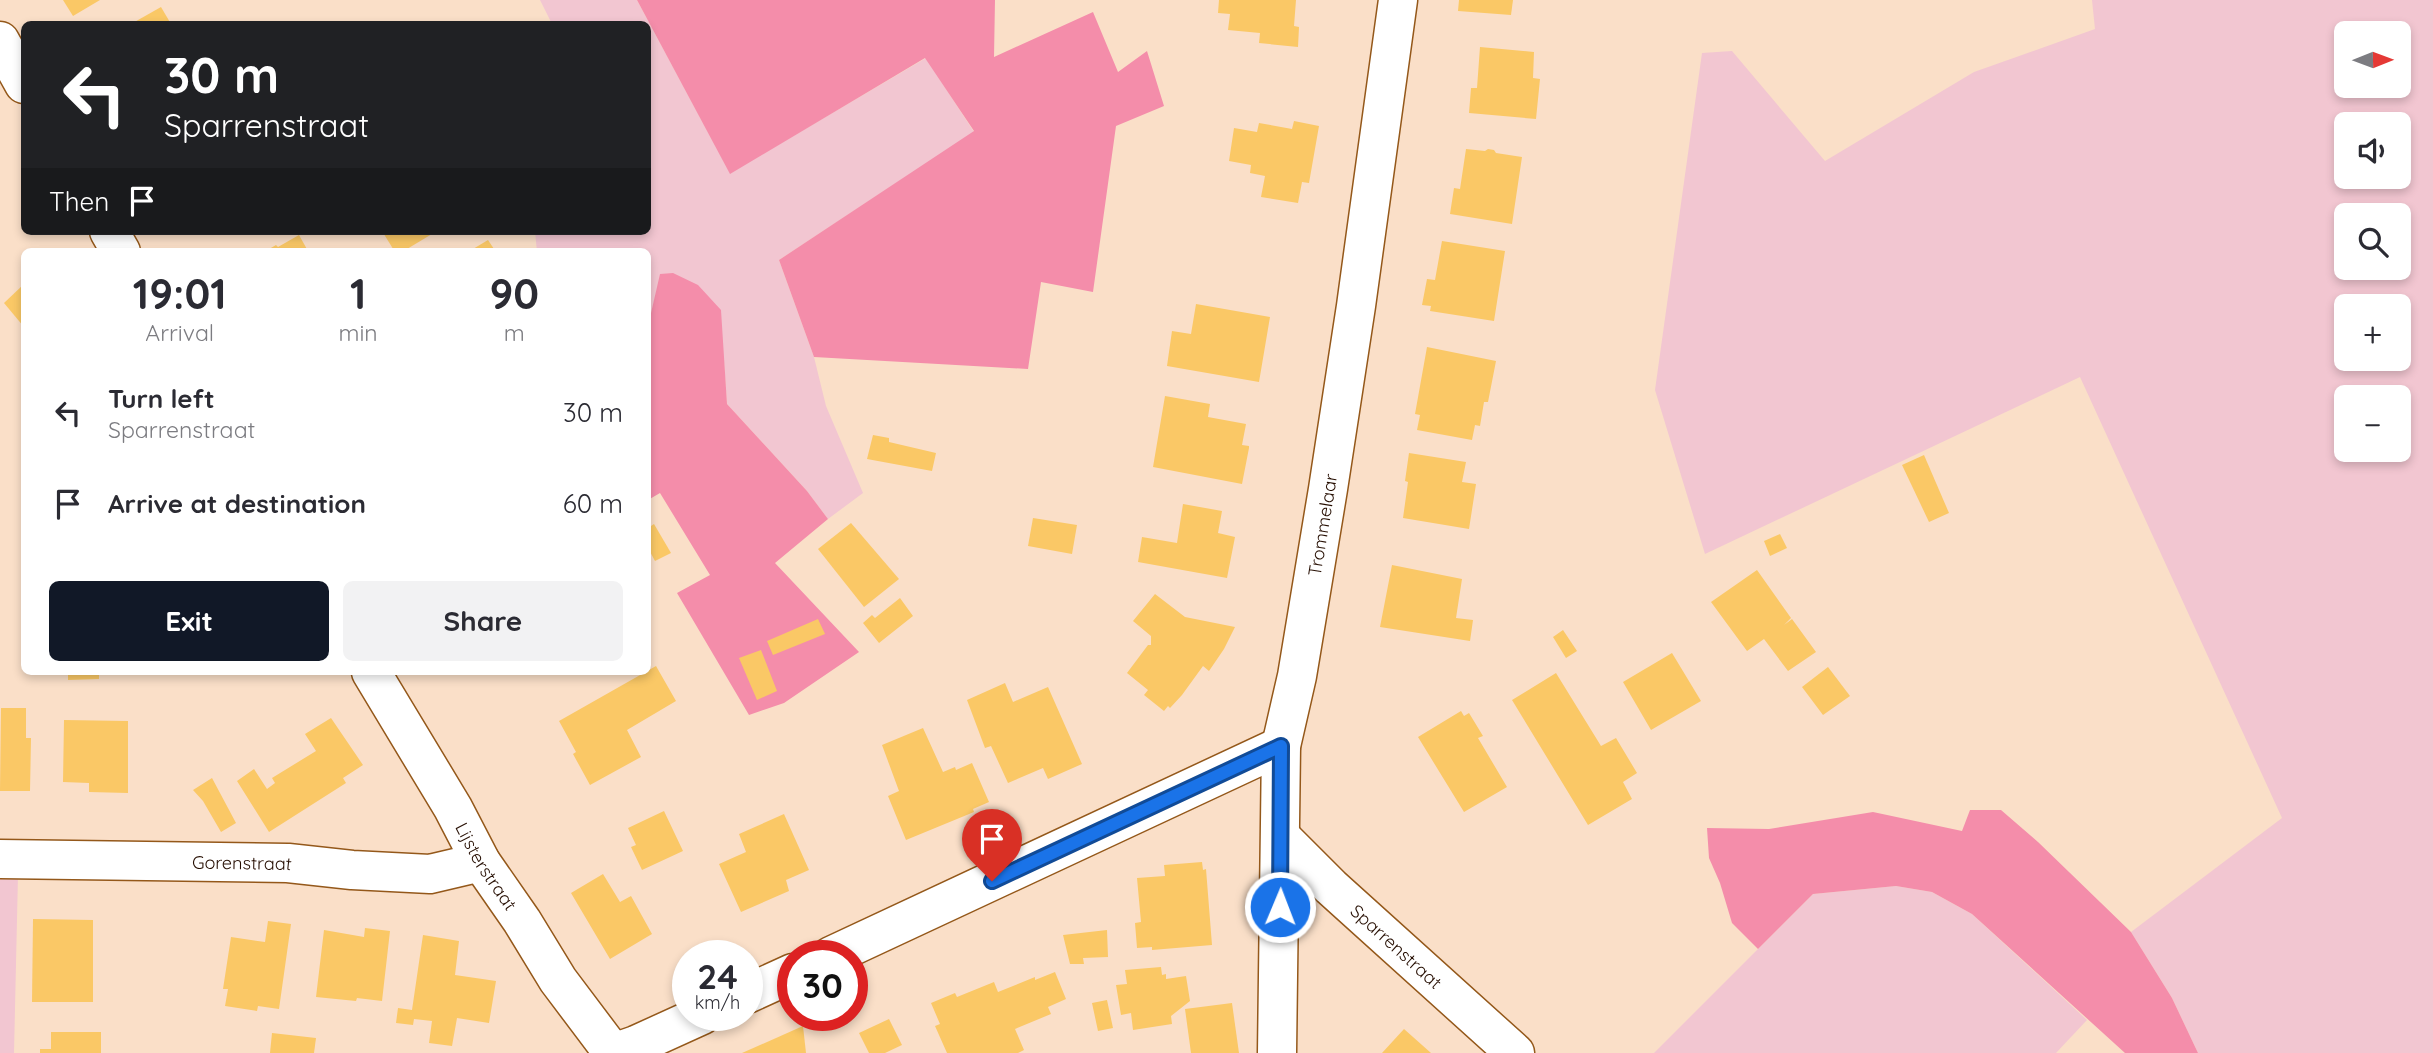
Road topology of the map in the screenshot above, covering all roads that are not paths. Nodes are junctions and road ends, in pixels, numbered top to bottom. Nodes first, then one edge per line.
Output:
1 (1398, 0) edge
2 (0, 41) edge
3 (21, 79) edge
4 (374, 675) edge
5 (1281, 746) junction
6 (1281, 837) junction
7 (0, 859) edge
8 (481, 862) junction
9 (865, 940) edge
10 (672, 1029) edge
11 (613, 1053) edge
12 (1277, 1053) edge
13 (1515, 1053) edge

1 - 5 street, Trommelaar
2 - 3 street
4 - 8 street, Lijsterstraat
5 - 6 street, Trommelaar
5 - 9 street
6 - 12 street, Trommelaar
6 - 13 street, Sparrenstraat
7 - 8 street, Gorenstraat
8 - 11 street, Lijsterstraat
10 - 11 street

